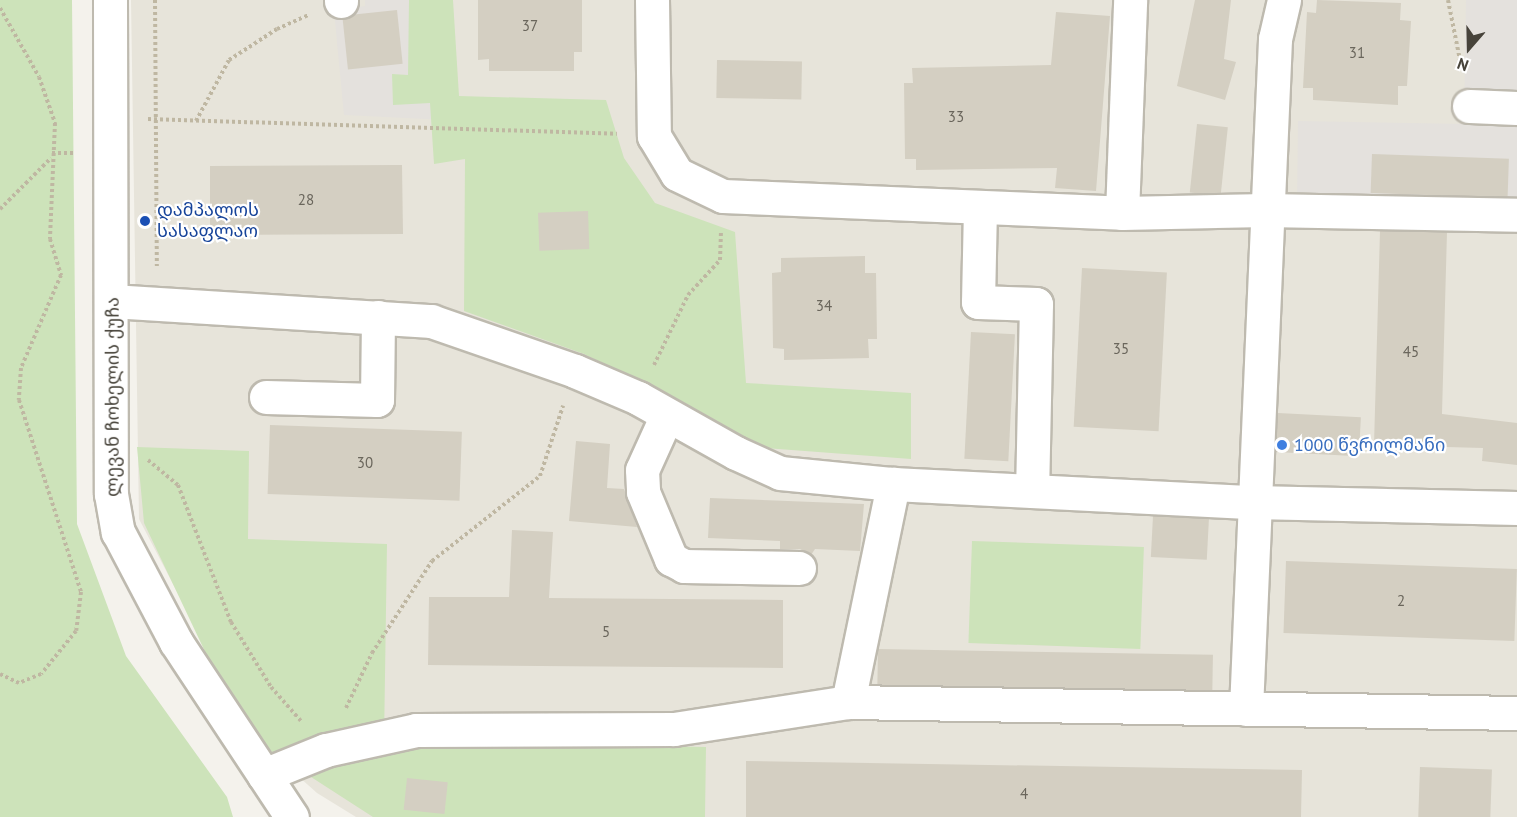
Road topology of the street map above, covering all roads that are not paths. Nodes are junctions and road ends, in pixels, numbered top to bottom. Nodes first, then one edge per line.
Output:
1 (110, 0) edge
2 (652, 0) edge
3 (1130, 0) edge
4 (1284, 0) edge
5 (1469, 106) road end
6 (1517, 108) edge
7 (980, 207) junction
8 (1266, 210) junction
9 (1122, 213) junction
10 (1517, 215) edge
11 (112, 301) junction
12 (378, 317) junction
13 (266, 397) dead end
14 (667, 415) junction
15 (892, 484) junction
16 (1032, 491) junction
17 (1253, 502) junction
18 (1517, 508) edge
19 (799, 568) dead end
20 (848, 702) junction
21 (1246, 709) junction
22 (1517, 713) edge
23 (264, 775) junction
24 (292, 817) edge

1 - 11 street, ლევან ჩოხელის ქუჩა
2 - 7 street
3 - 9 street
4 - 8 street
5 - 6 street
7 - 9 street
7 - 16 street
8 - 9 street
8 - 10 street
8 - 17 street
11 - 12 street
11 - 23 street, ლევან ჩოხელის ქუჩა
12 - 13 street
12 - 14 street
14 - 15 street
14 - 19 street
15 - 16 street
15 - 20 street
16 - 17 street
17 - 18 street
17 - 21 street
20 - 21 street
20 - 23 street
21 - 22 street
23 - 24 street, ლევან ჩოხელის ქუჩა

